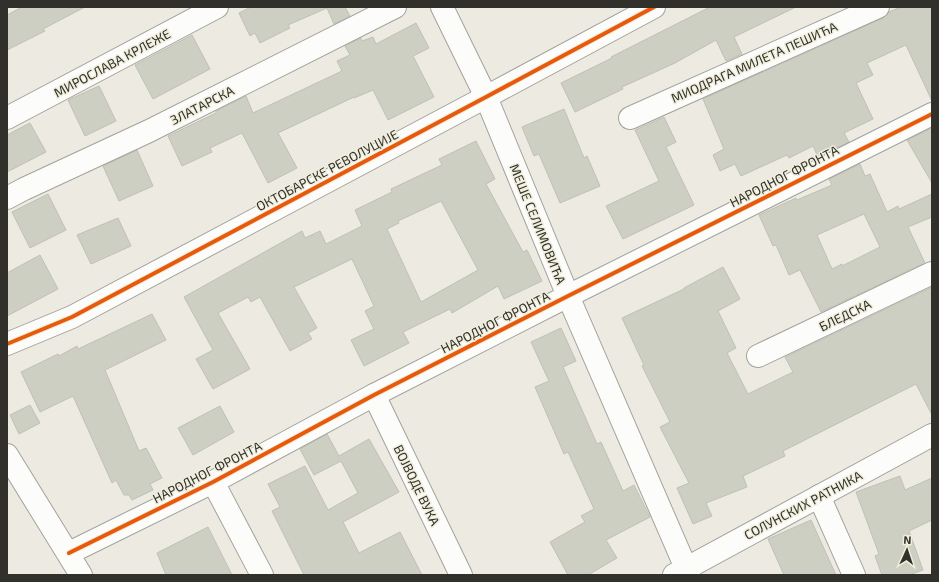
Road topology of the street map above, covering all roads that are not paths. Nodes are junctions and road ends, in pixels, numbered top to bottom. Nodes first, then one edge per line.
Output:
1 (218, 7) edge
2 (395, 7) edge
3 (442, 7) edge
4 (654, 7) edge
5 (878, 7) edge
6 (486, 98) junction
7 (932, 114) edge
8 (7, 118) edge
9 (630, 118) dead end
10 (7, 198) edge
11 (932, 273) edge
12 (568, 296) junction
13 (7, 344) edge
14 (758, 356) dead end
15 (374, 395) junction
16 (932, 435) edge
17 (7, 455) edge
18 (213, 482) junction
19 (819, 496) junction
20 (69, 553) junction
21 (683, 573) edge
22 (81, 575) edge
23 (262, 575) edge
24 (461, 575) edge
25 (854, 575) edge

1 - 8 street, МИРОСЛАВА КРЛЕЖЕ
2 - 10 street, ЗЛАТАРСКА
3 - 6 street, МЕШЕ СЕЛИМОВИЋА
4 - 6 street, ОКТОБАРСКЕ РЕВОЛУЦИЈЕ
5 - 9 street, МИОДРАГА МИЛЕТА ПЕШИЋА
6 - 12 street, МЕШЕ СЕЛИМОВИЋА
6 - 13 street, ОКТОБАРСКЕ РЕВОЛУЦИЈЕ
7 - 12 street, НАРОДНОГ ФРОНТА
11 - 14 street, БЛЕДСКА
12 - 15 street, НАРОДНОГ ФРОНТА
12 - 21 street, МЕШЕ СЕЛИМОВИЋА
15 - 18 street, НАРОДНОГ ФРОНТА
15 - 24 street, ВОЈВОДЕ ВУКА
16 - 19 street, СОЛУНСКИХ РАТНИКА
17 - 20 street
18 - 20 street, НАРОДНОГ ФРОНТА
18 - 23 street
19 - 21 street, СОЛУНСКИХ РАТНИКА
19 - 25 street
20 - 22 street

